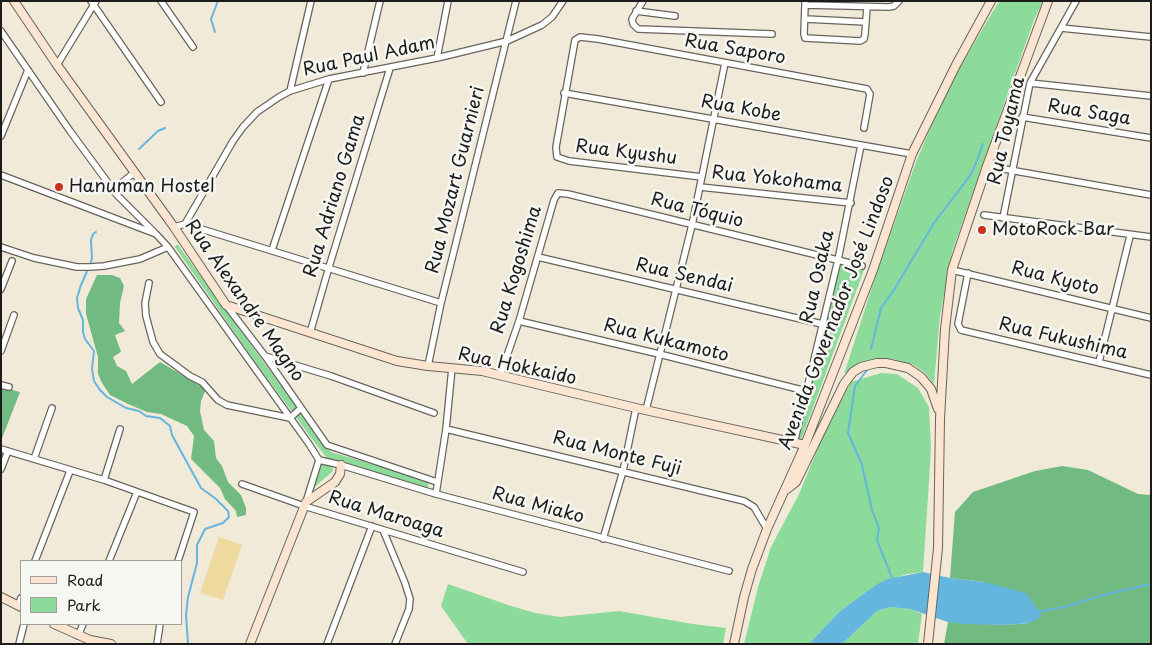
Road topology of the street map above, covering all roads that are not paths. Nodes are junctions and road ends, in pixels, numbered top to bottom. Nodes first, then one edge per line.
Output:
1 (14, 1) edge
2 (161, 1) edge
3 (311, 1) edge
4 (380, 1) edge
5 (448, 1) edge
6 (516, 1) edge
7 (563, 1) edge
8 (643, 1) edge
9 (899, 1) edge
10 (991, 1) edge
11 (1048, 1) edge
12 (1076, 1) edge
13 (94, 2) edge
14 (805, 3) edge
15 (867, 7) junction
16 (636, 11) junction
17 (674, 16) dead end
18 (805, 20) junction
19 (866, 22) junction
20 (1061, 28) junction
21 (1, 31) edge
22 (772, 34) dead end
23 (1151, 37) edge
24 (506, 42) junction
25 (194, 47) dead end
26 (437, 58) junction
27 (725, 63) junction
28 (57, 65) junction
29 (390, 68) junction
30 (28, 70) junction
31 (363, 73) junction
32 (329, 79) junction
33 (1030, 83) junction
34 (290, 91) junction
35 (564, 93) junction
36 (1151, 96) edge
37 (161, 102) dead end
38 (1022, 117) junction
39 (715, 119) junction
40 (864, 128) dead end
41 (1, 136) edge
42 (1151, 138) edge
43 (861, 146) junction
44 (912, 154) junction
45 (987, 166) junction
46 (1011, 170) junction
47 (135, 172) junction
48 (1, 175) edge
49 (702, 177) junction
50 (700, 187) junction
51 (113, 190) junction
52 (1151, 195) edge
53 (554, 200) joint
54 (851, 203) junction
55 (984, 215) dead end
56 (1003, 218) junction
57 (185, 224) junction
58 (692, 225) junction
59 (174, 226) junction
60 (156, 234) junction
61 (1130, 236) junction
62 (1151, 237) edge
63 (166, 245) junction
64 (1, 247) edge
65 (272, 250) junction
66 (538, 256) junction
67 (838, 260) junction
68 (12, 261) dead end
69 (862, 266) dead end
70 (329, 267) junction
71 (952, 270) junction
72 (968, 273) junction
73 (149, 283) dead end
74 (1, 289) edge
75 (675, 290) junction
76 (441, 303) junction
77 (226, 305) junction
78 (1111, 308) junction
79 (14, 315) dead end
80 (1151, 318) edge
81 (519, 321) junction
82 (822, 324) junction
83 (310, 333) junction
84 (1, 351) edge
85 (660, 354) junction
86 (265, 356) junction
87 (1099, 362) junction
88 (428, 366) junction
89 (452, 368) junction
90 (1151, 375) edge
91 (500, 376) junction
92 (1, 385) edge
93 (9, 387) dead end
94 (806, 392) junction
95 (52, 408) dead end
96 (301, 408) junction
97 (636, 408) junction
98 (646, 410) junction
99 (434, 413) dead end
100 (290, 418) junction
101 (940, 419) junction
102 (120, 429) dead end
103 (446, 429) junction
104 (794, 443) junction
105 (805, 445) junction
106 (1, 449) edge
107 (8, 452) junction
108 (34, 459) junction
109 (319, 460) junction
110 (342, 465) junction
111 (1, 469) edge
112 (70, 471) junction
113 (623, 471) junction
114 (104, 480) junction
115 (438, 482) junction
116 (242, 484) dead end
117 (785, 491) junction
118 (137, 492) junction
119 (436, 494) junction
120 (305, 504) junction
121 (372, 526) junction
122 (767, 528) junction
123 (383, 530) junction
124 (603, 539) junction
125 (35, 560) edge
126 (109, 560) edge
127 (178, 560) edge
128 (729, 571) dead end
129 (523, 572) dead end
130 (1, 597) edge
131 (20, 604) edge
132 (24, 625) edge
133 (56, 625) edge
134 (83, 625) edge
135 (160, 625) edge
136 (78, 636) junction
137 (89, 642) edge
138 (19, 644) edge
139 (111, 644) edge
140 (157, 644) edge
141 (250, 644) edge
142 (327, 644) edge
143 (395, 644) edge
144 (734, 644) edge
145 (928, 644) edge

1 - 28 main road, Rua Alexandre Magno
2 - 25 street
3 - 34 street
4 - 31 street
5 - 26 street
6 - 24 street, Rua Mozart Guarnieri
7 - 24 street, Rua Paul Adam
8 - 16 street
9 - 15 street
10 - 44 main road, Avenida Governador José Lindoso
11 - 45 main road
12 - 20 street, Rua Toyama
13 - 28 street
13 - 37 street
14 - 15 street
14 - 18 street
15 - 19 street
16 - 17 street
16 - 22 street
18 - 19 street
18 - 19 street
20 - 23 street
20 - 33 street, Rua Toyama
21 - 30 street
24 - 26 street, Rua Paul Adam
24 - 76 street, Rua Mozart Guarnieri
26 - 29 street, Rua Paul Adam
27 - 35 street, Rua Saporo
27 - 39 street
27 - 40 street, Rua Saporo
28 - 47 main road, Rua Alexandre Magno
29 - 31 street, Rua Paul Adam
29 - 70 street, Rua Adriano Gama
30 - 41 street
30 - 51 street
31 - 32 street, Rua Paul Adam
32 - 34 street, Rua Paul Adam
32 - 65 street
33 - 36 street
33 - 38 street, Rua Toyama
34 - 57 street, Rua Paul Adam
35 - 39 street, Rua Kobe
35 - 49 street, Rua Kyushu
38 - 42 street, Rua Saga
38 - 46 street, Rua Toyama
39 - 43 street, Rua Kobe
39 - 49 street
43 - 44 street, Rua Kobe
43 - 54 street, Rua Osaka
44 - 105 main road, Avenida Governador José Lindoso
45 - 46 street
45 - 71 main road
46 - 52 street
46 - 56 street, Rua Toyama
47 - 51 street
47 - 59 main road, Rua Alexandre Magno
48 - 60 street
49 - 50 street
50 - 54 street, Rua Yokohama
50 - 58 street
51 - 60 street
53 - 58 street, Rua Tóquio
53 - 66 street, Rua Kogoshima
54 - 67 street, Rua Osaka
55 - 56 street
56 - 61 street
57 - 59 street
57 - 65 street
58 - 67 street, Rua Tóquio
58 - 75 street
59 - 77 main road, Rua Alexandre Magno
60 - 63 street
61 - 62 street
61 - 78 street
63 - 64 street
63 - 100 street
65 - 70 street
66 - 75 street, Rua Sendai
66 - 81 street, Rua Kogoshima
67 - 69 street, Rua Tóquio
67 - 82 street, Rua Osaka
68 - 74 street
70 - 76 street
70 - 83 street, Rua Adriano Gama
71 - 72 street, Rua Kyoto
71 - 101 main road
72 - 78 street, Rua Kyoto
72 - 87 street, Rua Fukushima
73 - 100 street
75 - 82 street, Rua Sendai
75 - 85 street
76 - 88 street, Rua Mozart Guarnieri
77 - 83 main road, Rua Hokkaido
77 - 86 street, Rua Alexandre Magno
78 - 80 street, Rua Kyoto
78 - 87 street
79 - 84 street
81 - 85 street, Rua Kukamoto
81 - 91 street, Rua Kogoshima
82 - 94 street, Rua Osaka
83 - 88 main road, Rua Hokkaido
85 - 94 street, Rua Kukamoto
85 - 98 street
86 - 96 street, Rua Alexandre Magno
86 - 99 street
87 - 90 street, Rua Fukushima
88 - 89 main road, Rua Hokkaido
89 - 91 main road, Rua Hokkaido
89 - 103 street
91 - 97 main road, Rua Hokkaido
92 - 93 street
94 - 104 street, Rua Osaka
95 - 108 street
96 - 100 street
96 - 115 street, Rua Alexandre Magno
97 - 98 main road, Rua Hokkaido
97 - 113 street
98 - 104 main road, Rua Hokkaido
100 - 109 street
101 - 117 main road
101 - 145 main road
102 - 114 street
103 - 113 street, Rua Monte Fuji
103 - 115 street
104 - 105 main road, Rua Hokkaido
105 - 117 main road, Avenida Governador José Lindoso
106 - 107 street
107 - 108 street
107 - 111 street
108 - 112 street
109 - 110 street, Rua Miako
109 - 120 street
110 - 119 street, Rua Miako
110 - 120 main road
112 - 114 street
112 - 125 street
113 - 122 street, Rua Monte Fuji
113 - 124 street
114 - 118 street
115 - 119 street
116 - 120 street, Rua Maroaga
117 - 122 main road, Avenida Governador José Lindoso
118 - 126 street
118 - 127 street
119 - 124 street, Rua Miako
120 - 121 street, Rua Maroaga
120 - 141 main road
121 - 123 street, Rua Maroaga
121 - 142 street
122 - 144 main road, Avenida Governador José Lindoso
123 - 129 street, Rua Maroaga
123 - 143 street
124 - 128 street, Rua Miako
130 - 131 main road
132 - 138 street
133 - 136 main road
134 - 136 street
135 - 140 street
136 - 137 main road
137 - 139 main road

